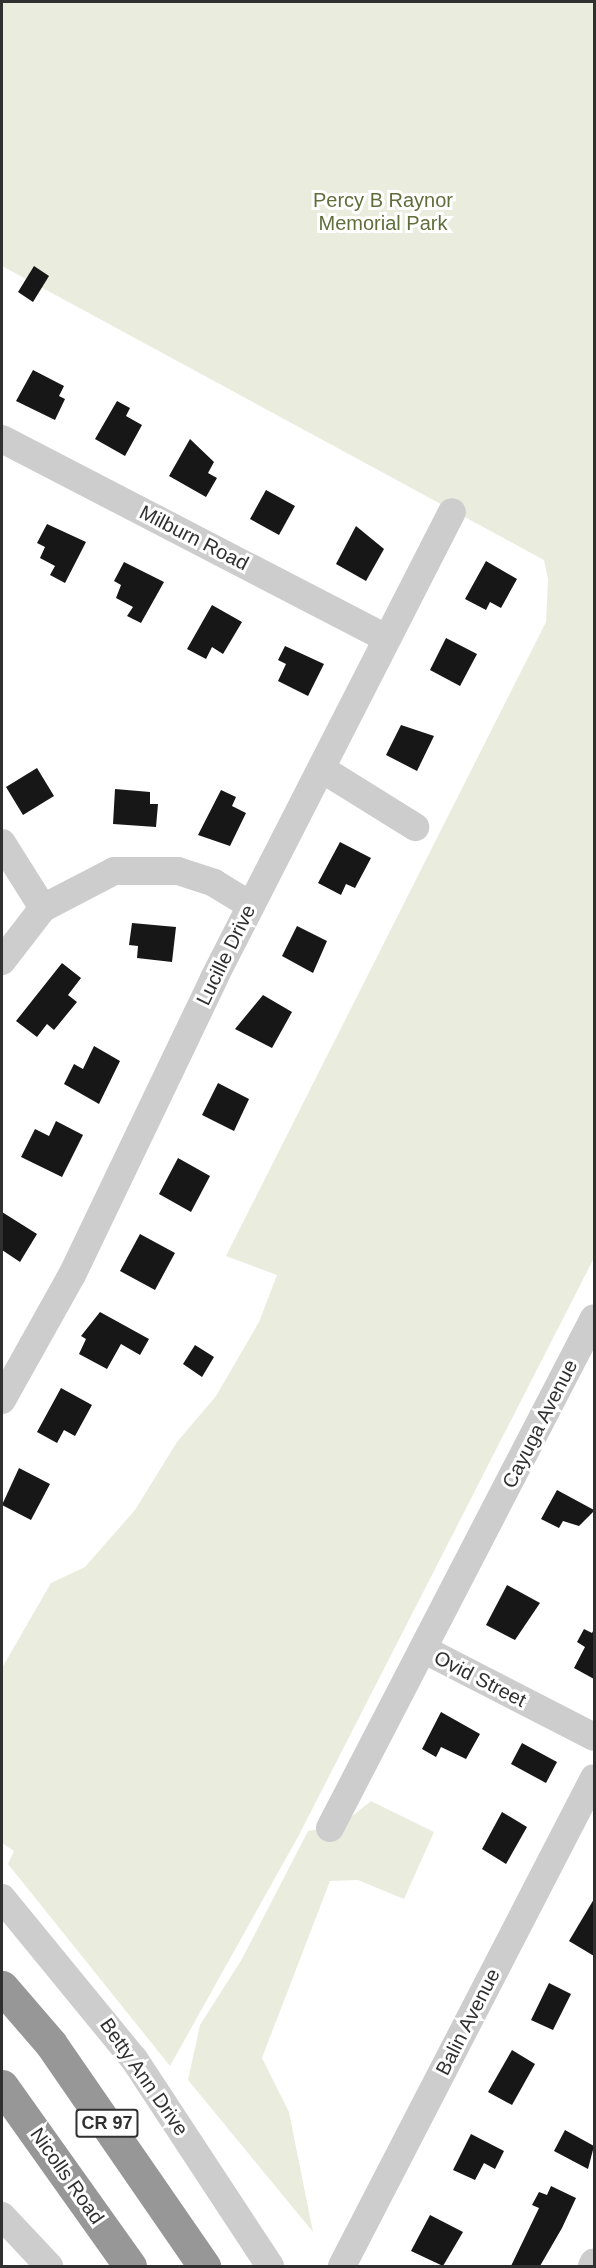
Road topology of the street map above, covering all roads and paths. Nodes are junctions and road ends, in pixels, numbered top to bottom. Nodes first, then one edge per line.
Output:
1 (2, 439) edge
2 (452, 512) dead end
3 (386, 638) junction
4 (322, 769) junction
5 (415, 827) dead end
6 (2, 843) edge
7 (250, 905) junction
8 (43, 908) junction
9 (2, 961) edge
10 (594, 1318) edge
11 (2, 1400) edge
12 (485, 1529) joint
13 (423, 1649) junction
14 (594, 1737) edge
15 (594, 1778) edge
16 (330, 1828) dead end
17 (2, 1898) edge
18 (2, 1987) edge
19 (2, 2086) edge
20 (2, 2216) edge
21 (594, 2262) edge
22 (49, 2266) edge
23 (130, 2266) edge
24 (204, 2266) edge
25 (270, 2266) edge
26 (342, 2266) edge
27 (592, 2266) edge

1 - 3 street, Milburn Road
2 - 3 street, Lucille Drive
3 - 4 street, Lucille Drive
4 - 5 street
4 - 7 street, Lucille Drive
6 - 8 street
7 - 8 street
7 - 11 street, Lucille Drive
8 - 9 street
10 - 12 street, Cayuga Avenue
12 - 13 street, Ovid Street
13 - 14 street, Ovid Street
13 - 16 street
15 - 26 street, Balin Avenue
17 - 25 street, Betty Ann Drive
18 - 24 highway, CR 97
19 - 23 highway, Nicolls Road / CR 97
20 - 22 street
21 - 27 street

